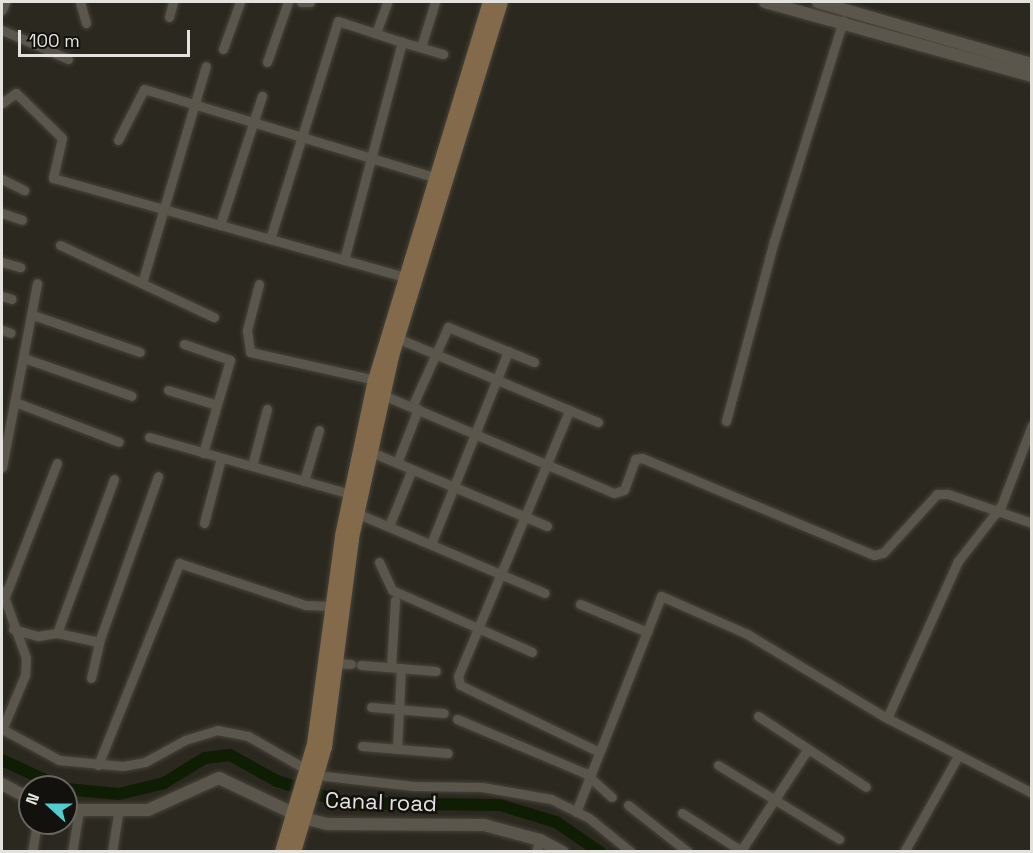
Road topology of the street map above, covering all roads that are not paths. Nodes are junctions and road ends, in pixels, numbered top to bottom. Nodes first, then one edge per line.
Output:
1 (5, 2) edge
2 (80, 2) edge
3 (173, 2) edge
4 (240, 2) edge
5 (288, 2) edge
6 (301, 2) edge
7 (310, 2) edge
8 (387, 2) edge
9 (435, 2) edge
10 (490, 2) edge
11 (501, 2) edge
12 (765, 2) edge
13 (818, 2) edge
14 (2, 10) edge
15 (169, 17) dead end
16 (843, 21) junction
17 (87, 23) dead end
18 (2, 30) edge
19 (376, 33) junction
20 (402, 42) junction
21 (421, 47) junction
22 (223, 49) dead end
23 (443, 54) dead end
24 (68, 59) dead end
25 (267, 62) dead end
26 (1032, 64) edge
27 (206, 66) dead end
28 (1032, 76) edge
29 (262, 96) dead end
30 (2, 103) edge
31 (194, 104) junction
32 (253, 122) junction
33 (301, 136) junction
34 (118, 140) dead end
35 (371, 158) junction
36 (2, 179) edge
37 (442, 179) junction
38 (24, 190) dead end
39 (163, 209) junction
40 (2, 213) edge
41 (22, 220) dead end
42 (220, 225) junction
43 (270, 239) junction
44 (60, 245) dead end
45 (344, 260) junction
46 (2, 262) edge
47 (20, 267) dead end
48 (406, 277) junction
49 (36, 283) dead end
50 (142, 284) junction
51 (258, 284) dead end
52 (2, 296) edge
53 (12, 299) dead end
54 (33, 315) junction
55 (214, 317) dead end
56 (398, 338) junction
57 (184, 344) dead end
58 (508, 351) junction
59 (140, 352) dead end
60 (432, 353) junction
61 (24, 358) junction
62 (534, 362) dead end
63 (375, 380) junction
64 (497, 380) junction
65 (168, 390) dead end
66 (383, 395) junction
67 (132, 396) dead end
68 (15, 402) junction
69 (218, 405) junction
70 (415, 408) junction
71 (267, 409) dead end
72 (569, 411) junction
73 (726, 421) dead end
74 (598, 422) dead end
75 (1032, 425) edge
76 (319, 430) dead end
77 (474, 432) junction
78 (149, 437) dead end
79 (119, 442) dead end
80 (371, 452) junction
81 (202, 453) junction
82 (221, 458) junction
83 (57, 463) dead end
84 (397, 463) junction
85 (548, 465) junction
86 (252, 466) junction
87 (2, 467) edge
88 (412, 469) junction
89 (158, 476) dead end
90 (114, 478) dead end
91 (304, 481) junction
92 (453, 487) junction
93 (356, 496) junction
94 (997, 510) junction
95 (353, 511) junction
96 (526, 517) junction
97 (204, 522) dead end
98 (1032, 523) edge
99 (389, 526) junction
100 (547, 526) dead end
101 (431, 544) junction
102 (379, 562) dead end
103 (501, 575) junction
104 (545, 593) dead end
105 (3, 595) edge
106 (395, 600) dead end
107 (580, 604) dead end
108 (332, 606) junction
109 (477, 628) junction
110 (13, 629) junction
111 (647, 632) junction
112 (57, 633) junction
113 (99, 642) junction
114 (532, 652) dead end
115 (361, 665) dead end
116 (396, 668) junction
117 (436, 671) dead end
118 (91, 678) dead end
119 (371, 707) dead end
120 (399, 709) junction
121 (444, 713) dead end
122 (758, 716) dead end
123 (887, 718) junction
124 (457, 719) dead end
125 (2, 730) edge
126 (362, 746) dead end
127 (397, 749) junction
128 (808, 749) junction
129 (599, 752) junction
130 (448, 753) dead end
131 (957, 758) junction
132 (98, 765) junction
133 (718, 765) dead end
134 (313, 774) junction
135 (589, 777) junction
136 (2, 784) edge
137 (866, 787) dead end
138 (18, 793) edge
139 (1032, 793) edge
140 (612, 797) dead end
141 (775, 800) junction
142 (628, 805) dead end
143 (79, 811) joint
144 (299, 812) junction
145 (576, 812) junction
146 (118, 813) junction
147 (682, 813) dead end
148 (35, 835) edge
149 (839, 839) dead end
150 (538, 846) edge
151 (741, 851) edge
152 (32, 852) edge
153 (72, 852) edge
154 (112, 852) edge
155 (282, 852) edge
156 (294, 852) edge
157 (563, 852) edge
158 (631, 852) edge
159 (688, 852) edge
160 (904, 852) edge

1 - 14 street
2 - 17 street
3 - 15 street
4 - 22 street
5 - 25 street
6 - 7 street
8 - 19 street
9 - 21 street
10 - 37 main road
11 - 37 main road
12 - 16 street
13 - 26 street
16 - 28 street
16 - 73 street
18 - 24 street
19 - 20 street
19 - 33 street
20 - 21 street
20 - 35 street
21 - 23 street
27 - 31 street
29 - 32 street
30 - 39 street
31 - 32 street
31 - 34 street
31 - 39 street
32 - 33 street
32 - 42 street
33 - 35 street
33 - 43 street
35 - 37 street
35 - 45 street
36 - 38 street
37 - 48 main road
37 - 56 main road
39 - 42 street
39 - 50 street
40 - 41 street
42 - 43 street
43 - 45 street
44 - 50 street
45 - 48 street
46 - 47 street
48 - 63 main road
49 - 54 street
50 - 55 street
51 - 63 street
52 - 53 street
54 - 59 street
54 - 61 street
56 - 60 street
56 - 66 main road
57 - 69 street
58 - 60 street
58 - 62 street
58 - 64 street
60 - 64 street
60 - 70 street
61 - 67 street
61 - 68 street
63 - 93 main road
64 - 72 street
64 - 77 street
65 - 69 street
66 - 70 street
66 - 80 main road
68 - 79 street
68 - 87 street
69 - 81 street
70 - 77 street
70 - 84 street
71 - 86 street
72 - 74 street
72 - 85 street
75 - 94 street
76 - 91 street
77 - 85 street
77 - 92 street
78 - 81 street
80 - 84 street
80 - 93 main road
81 - 82 street
82 - 86 street
82 - 97 street
83 - 105 street
84 - 88 street
85 - 94 street
85 - 96 street
86 - 91 street
88 - 92 street
88 - 99 street
89 - 113 street
90 - 112 street
91 - 93 street
92 - 96 street
92 - 101 street
93 - 95 main road
94 - 98 street
94 - 123 street
95 - 99 street
95 - 108 main road
95 - 134 main road
96 - 100 street
96 - 103 street
99 - 101 street
101 - 103 street
102 - 109 street
103 - 104 street
103 - 109 street
105 - 110 street
106 - 116 street
107 - 111 street
108 - 132 street
108 - 134 main road
109 - 114 street
109 - 129 street
110 - 112 street
110 - 125 street
111 - 123 street
111 - 129 street
112 - 113 street
113 - 118 street
115 - 116 street
116 - 117 street
116 - 120 street
119 - 120 street
120 - 121 street
120 - 127 street
122 - 128 street
123 - 131 street
124 - 135 street
125 - 132 street
126 - 127 street
127 - 130 street
128 - 137 street
128 - 141 street
129 - 135 street
131 - 139 street
131 - 160 street
132 - 134 street
133 - 141 street
134 - 144 main road
134 - 145 street
135 - 140 street
135 - 145 street
136 - 138 street
141 - 149 street
141 - 151 street
142 - 159 street
143 - 146 street, Canal road
143 - 153 street
144 - 146 street, Canal road
144 - 150 street, Canal road
144 - 155 main road
144 - 156 main road
145 - 158 street
146 - 154 street
147 - 151 street
148 - 152 street
150 - 157 street, Canal road

